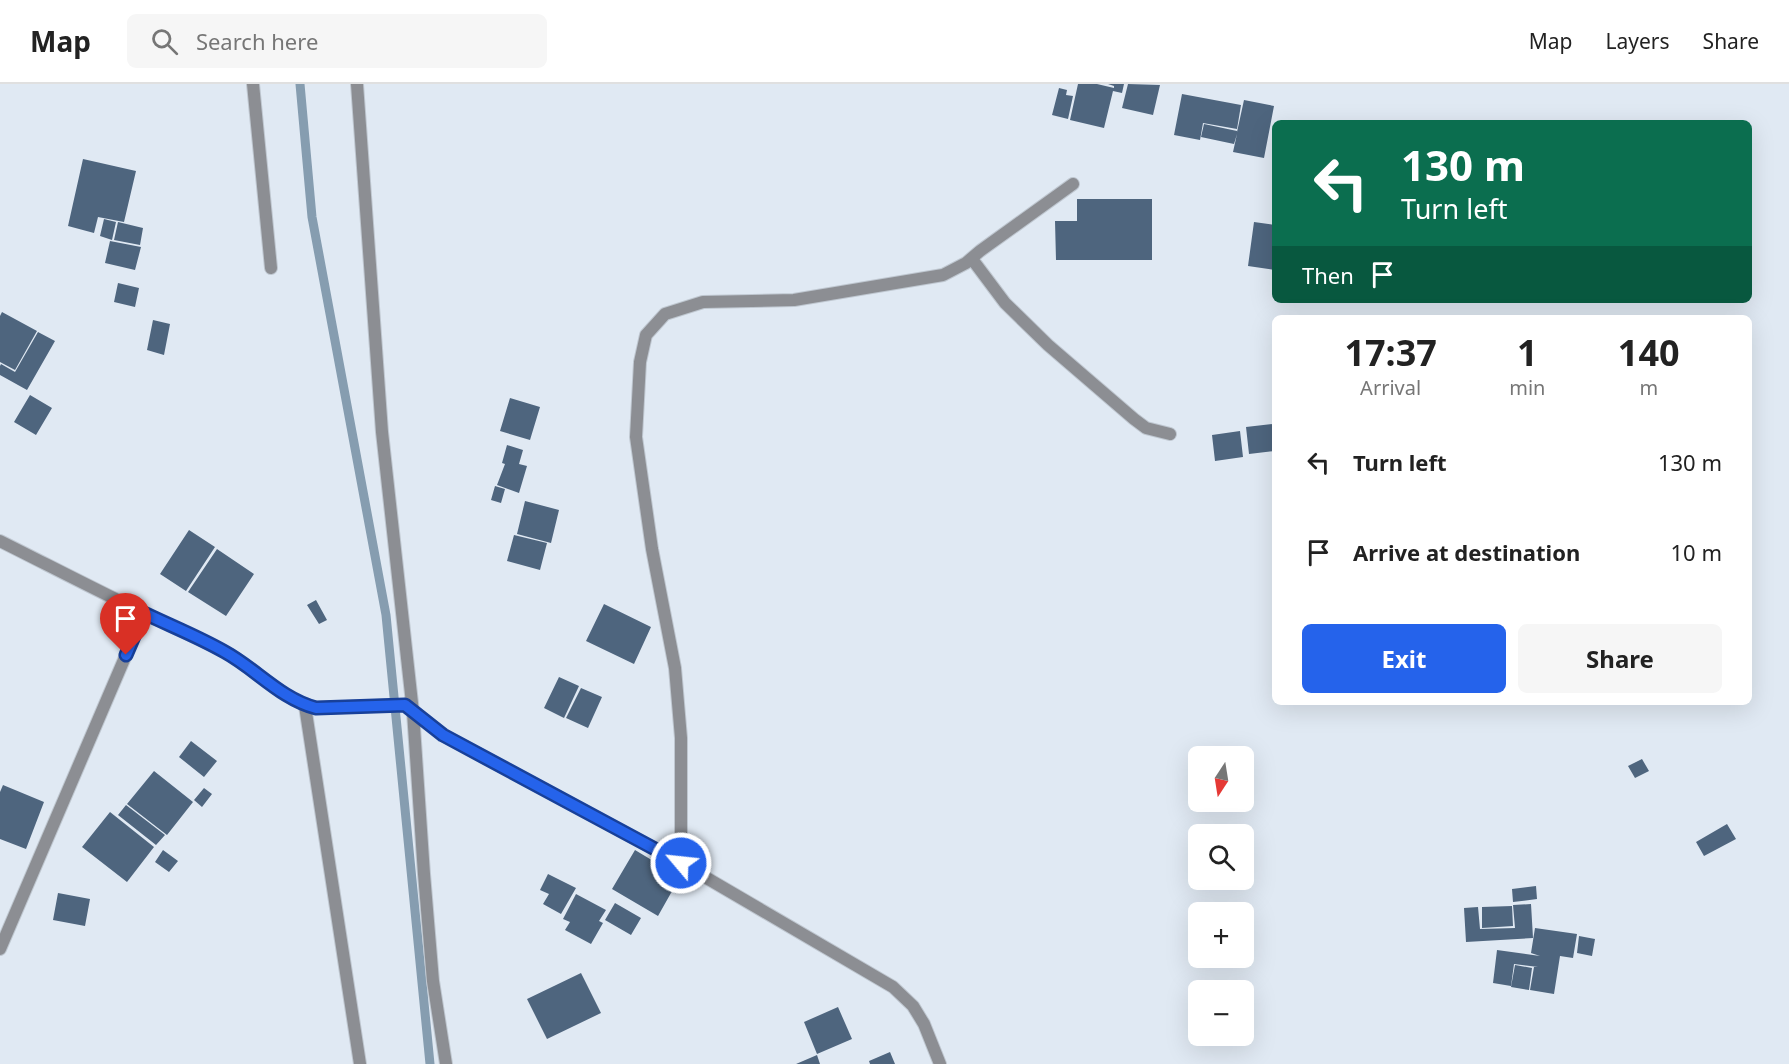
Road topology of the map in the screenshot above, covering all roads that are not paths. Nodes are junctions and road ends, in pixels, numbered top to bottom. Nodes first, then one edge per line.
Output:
1 (253, 84) edge
2 (357, 84) edge
3 (1073, 184) dead end
4 (972, 258) junction
5 (271, 268) dead end
6 (1170, 434) dead end
7 (0, 541) edge
8 (144, 613) junction
9 (311, 707) junction
10 (408, 708) junction
11 (681, 863) junction
12 (0, 949) edge
13 (360, 1064) edge
14 (446, 1064) edge
15 (940, 1064) edge

1 - 5 street
2 - 10 street
3 - 4 street
4 - 6 street
4 - 11 street
7 - 8 street
8 - 9 street
8 - 12 street
9 - 10 street
9 - 13 street
10 - 11 street
10 - 14 street
11 - 15 street

